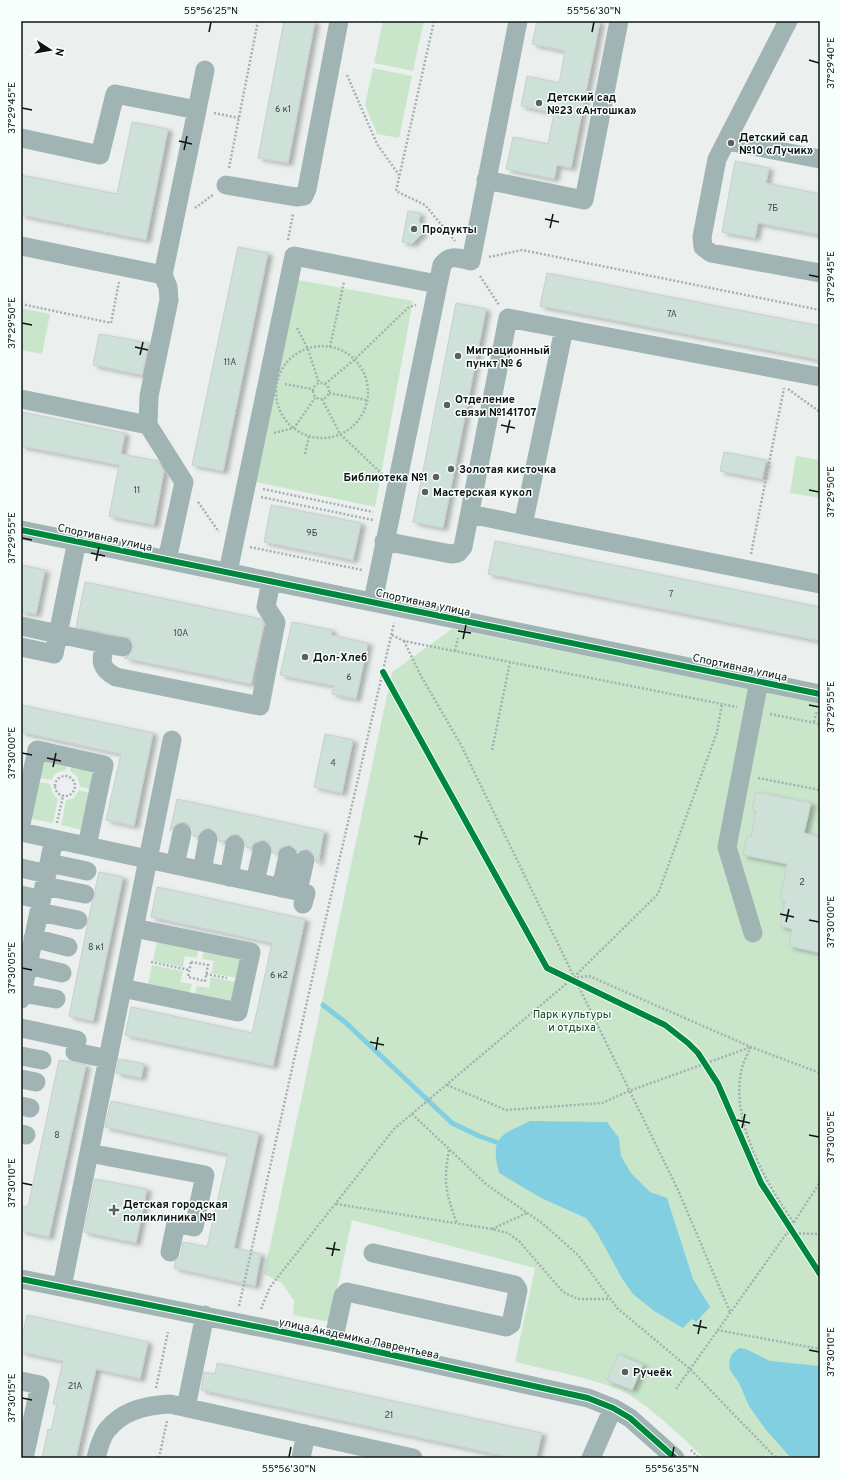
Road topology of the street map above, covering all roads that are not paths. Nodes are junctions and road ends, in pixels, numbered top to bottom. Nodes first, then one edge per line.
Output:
1 (339, 21) edge
2 (518, 21) edge
3 (619, 21) edge
4 (788, 21) edge
5 (205, 70) dead end
6 (197, 110) junction
7 (21, 138) edge
8 (727, 141) junction
9 (820, 160) edge
10 (486, 180) junction
11 (226, 184) road end
12 (21, 246) edge
13 (820, 273) edge
14 (163, 275) junction
15 (436, 292) junction
16 (564, 329) junction
17 (820, 378) edge
18 (21, 399) edge
19 (148, 425) junction
20 (470, 514) junction
21 (523, 525) junction
22 (387, 527) junction
23 (21, 530) edge
24 (77, 541) junction
25 (167, 560) junction
26 (228, 572) junction
27 (271, 581) junction
28 (820, 584) edge
29 (373, 601) junction
30 (21, 626) edge
31 (58, 634) junction
32 (21, 647) edge
33 (759, 681) junction
34 (819, 702) edge
35 (172, 740) dead end
36 (21, 824) edge
37 (21, 832) edge
38 (182, 833) dead end
39 (54, 839) junction
40 (208, 839) dead end
41 (235, 845) dead end
42 (87, 846) junction
43 (262, 851) dead end
44 (297, 858) dead end
45 (148, 860) junction
46 (175, 865) junction
47 (21, 868) edge
48 (202, 871) junction
49 (87, 872) dead end
50 (229, 877) junction
51 (256, 882) junction
52 (85, 894) dead end
53 (21, 895) edge
54 (78, 920) dead end
55 (134, 928) junction
56 (752, 932) dead end
57 (32, 936) edge
58 (68, 947) dead end
59 (62, 973) dead end
60 (122, 988) junction
61 (56, 999) dead end
62 (21, 1028) edge
63 (21, 1056) edge
64 (108, 1059) junction
65 (42, 1060) dead end
66 (89, 1153) junction
67 (170, 1252) dead end
68 (373, 1253) dead end
69 (21, 1279) edge
70 (62, 1287) junction
71 (205, 1315) junction
72 (333, 1342) junction
73 (21, 1381) edge
74 (170, 1406) junction
75 (613, 1408) junction
76 (306, 1434) junction
77 (389, 1455) edge
78 (100, 1457) edge
79 (24, 1458) edge
80 (301, 1458) edge
81 (413, 1458) edge
82 (591, 1458) edge
83 (675, 1458) edge

1 - 11 street
2 - 10 street
3 - 10 street
4 - 8 street
5 - 6 street
6 - 7 street
6 - 14 street
8 - 9 street
8 - 13 street
10 - 15 street
12 - 14 street
14 - 19 street
15 - 22 street
15 - 26 street
16 - 17 street
16 - 20 street
16 - 21 street
18 - 19 street
19 - 25 street
20 - 21 street
20 - 22 street
21 - 28 street
22 - 29 street
23 - 24 street, Спортивная улица
24 - 25 street, Спортивная улица
24 - 31 street
25 - 26 street, Спортивная улица
26 - 27 street, Спортивная улица
27 - 29 street, Спортивная улица
27 - 31 street
29 - 33 street, Спортивная улица
30 - 31 street
31 - 32 street
33 - 34 street, Спортивная улица
33 - 56 street
35 - 45 street
36 - 42 street
37 - 39 street
38 - 46 street
39 - 42 street
39 - 57 street
40 - 48 street
41 - 50 street
42 - 45 street
43 - 51 street
44 - 51 street
45 - 46 street
45 - 55 street
46 - 48 street
47 - 57 street
48 - 50 street
49 - 57 street
50 - 51 street
52 - 57 street
53 - 57 street
54 - 57 street
55 - 60 street
55 - 60 street
57 - 58 street
57 - 59 street
57 - 61 street
60 - 64 street
62 - 64 street
63 - 65 street
64 - 66 street
66 - 67 street
66 - 70 street
68 - 72 street
69 - 70 street, улица Академика Лаврентьева
70 - 71 street, улица Академика Лаврентьева
71 - 72 street, улица Академика Лаврентьева
71 - 74 street
72 - 75 street, улица Академика Лаврентьева
73 - 79 street
74 - 76 street
74 - 78 street
75 - 82 street
75 - 83 street, улица Академика Лаврентьева
76 - 77 street
76 - 80 street
77 - 81 street

